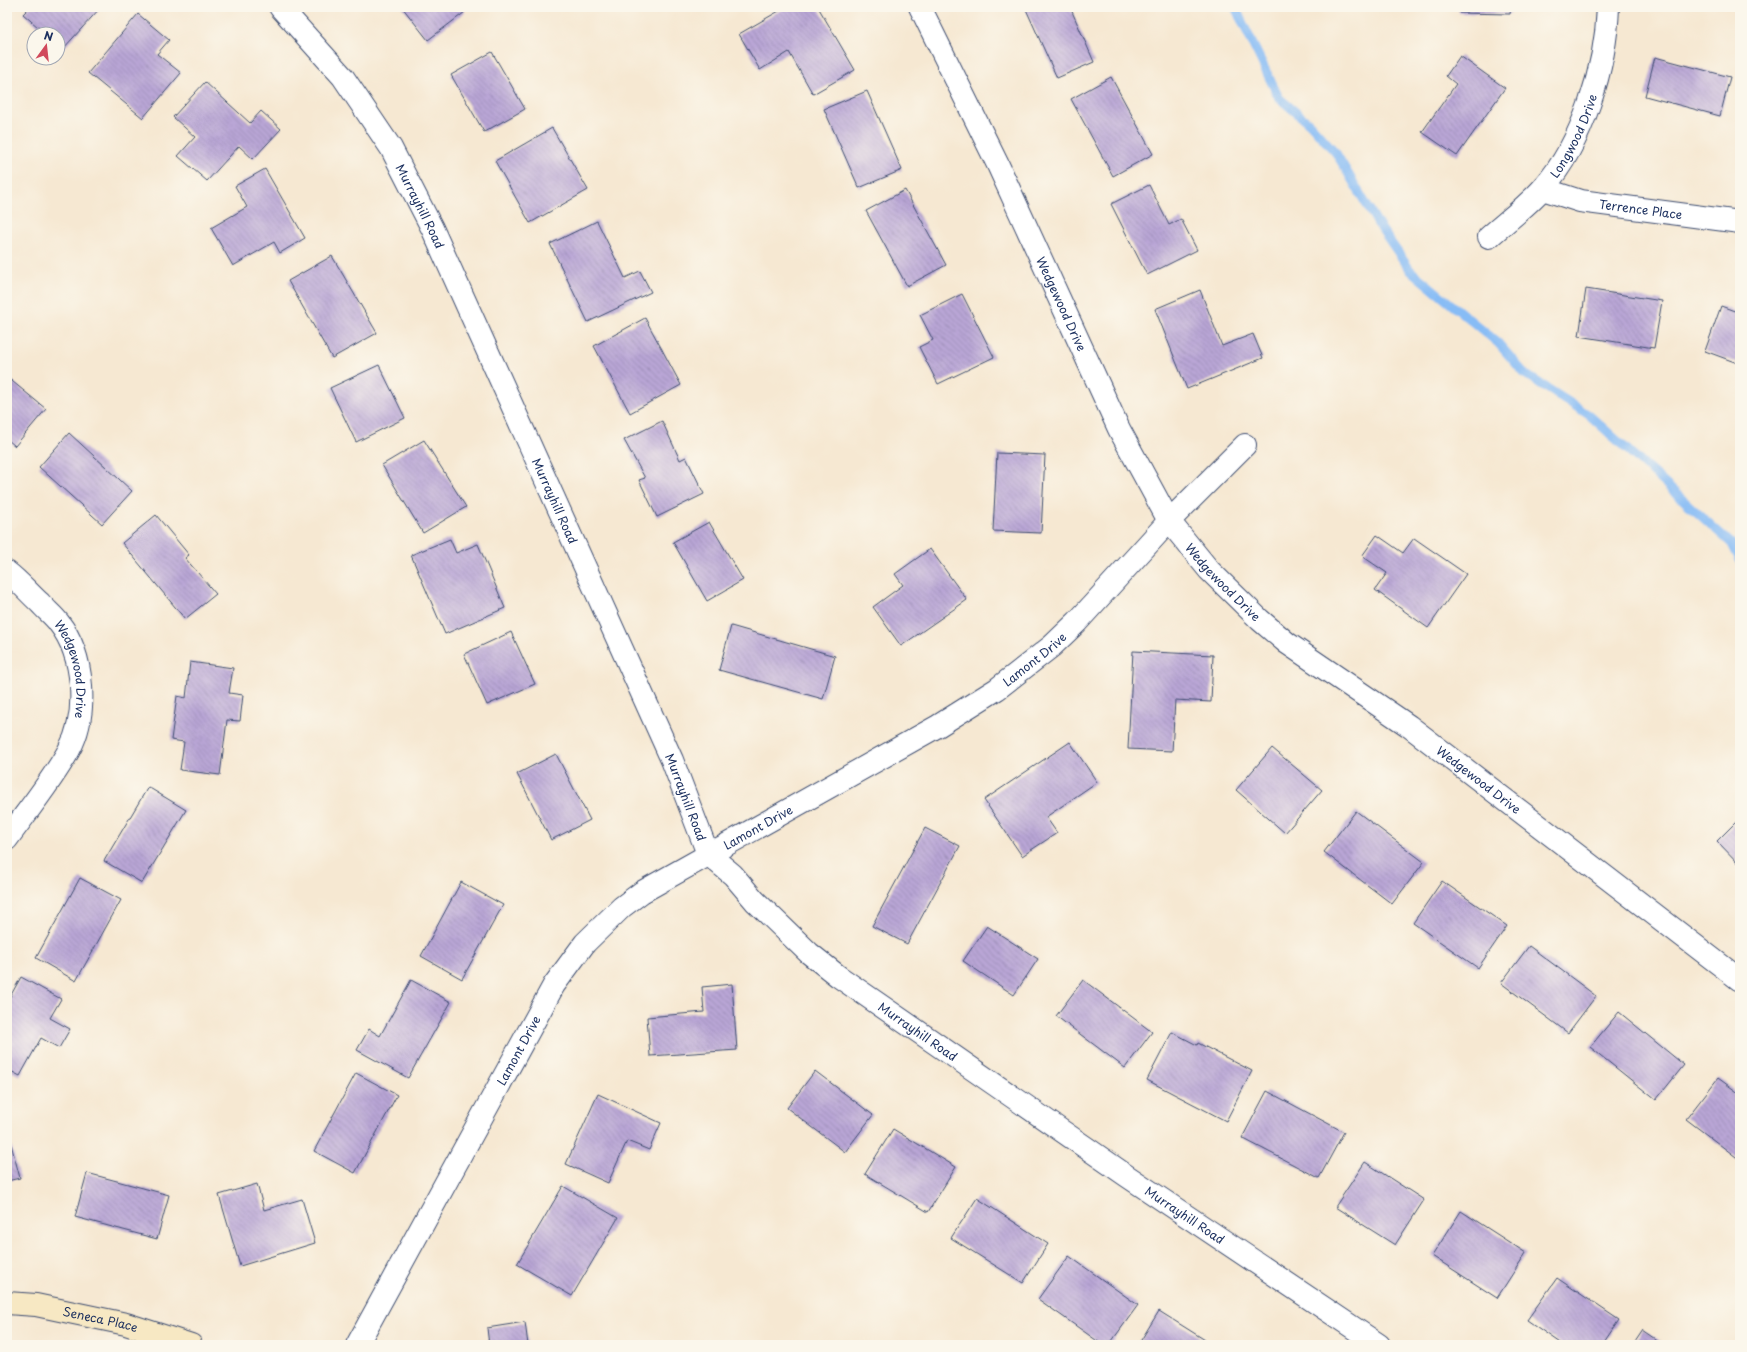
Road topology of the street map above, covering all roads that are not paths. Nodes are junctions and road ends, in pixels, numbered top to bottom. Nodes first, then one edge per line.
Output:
1 (280, 7) edge
2 (920, 7) edge
3 (1608, 7) edge
4 (1543, 189) junction
5 (1740, 222) edge
6 (1489, 238) dead end
7 (1245, 446) dead end
8 (1169, 521) junction
9 (7, 572) edge
10 (7, 839) edge
11 (708, 854) junction
12 (1740, 980) edge
13 (7, 1303) edge
14 (191, 1345) edge
15 (357, 1345) edge
16 (1379, 1345) edge

1 - 11 street, Murrayhill Road
2 - 8 street, Wedgewood Drive
3 - 4 street, Longwood Drive
4 - 5 street, Terrence Place
4 - 6 street, Longwood Drive
7 - 8 street, Lamont Drive
8 - 11 street, Lamont Drive
8 - 12 street, Wedgewood Drive
9 - 10 street, Wedgewood Drive
11 - 15 street, Lamont Drive
11 - 16 street, Murrayhill Road
13 - 14 street, Seneca Place

